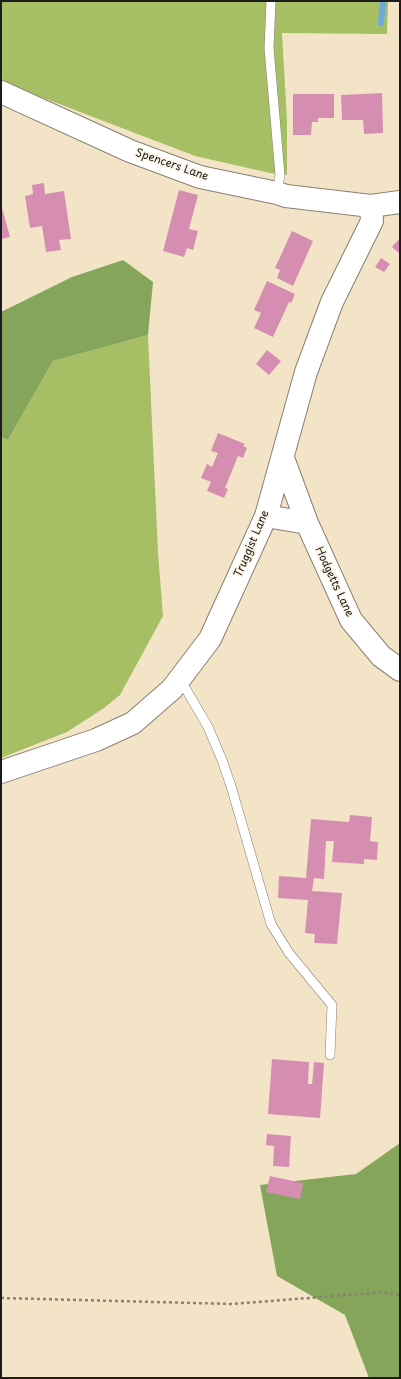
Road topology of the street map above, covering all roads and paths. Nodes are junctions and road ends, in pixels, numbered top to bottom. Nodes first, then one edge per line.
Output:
1 (271, 1) edge
2 (1, 92) edge
3 (277, 193) junction
4 (400, 202) edge
5 (371, 206) junction
6 (283, 458) junction
7 (266, 516) junction
8 (307, 523) junction
9 (400, 670) edge
10 (180, 679) junction
11 (1, 772) edge
12 (330, 1055) dead end
13 (400, 1295) edge
14 (1, 1298) edge

1 - 3 lane
2 - 3 street, Spencers Lane
3 - 5 street, Spencers Lane
4 - 5 street, Spencers Lane
5 - 6 street, Truggist Lane
6 - 7 street, Truggist Lane
6 - 8 street, Hodgetts Lane
7 - 8 street
7 - 10 street, Truggist Lane
8 - 9 street, Hodgetts Lane
10 - 11 street, Truggist Lane
10 - 12 lane
13 - 14 path

